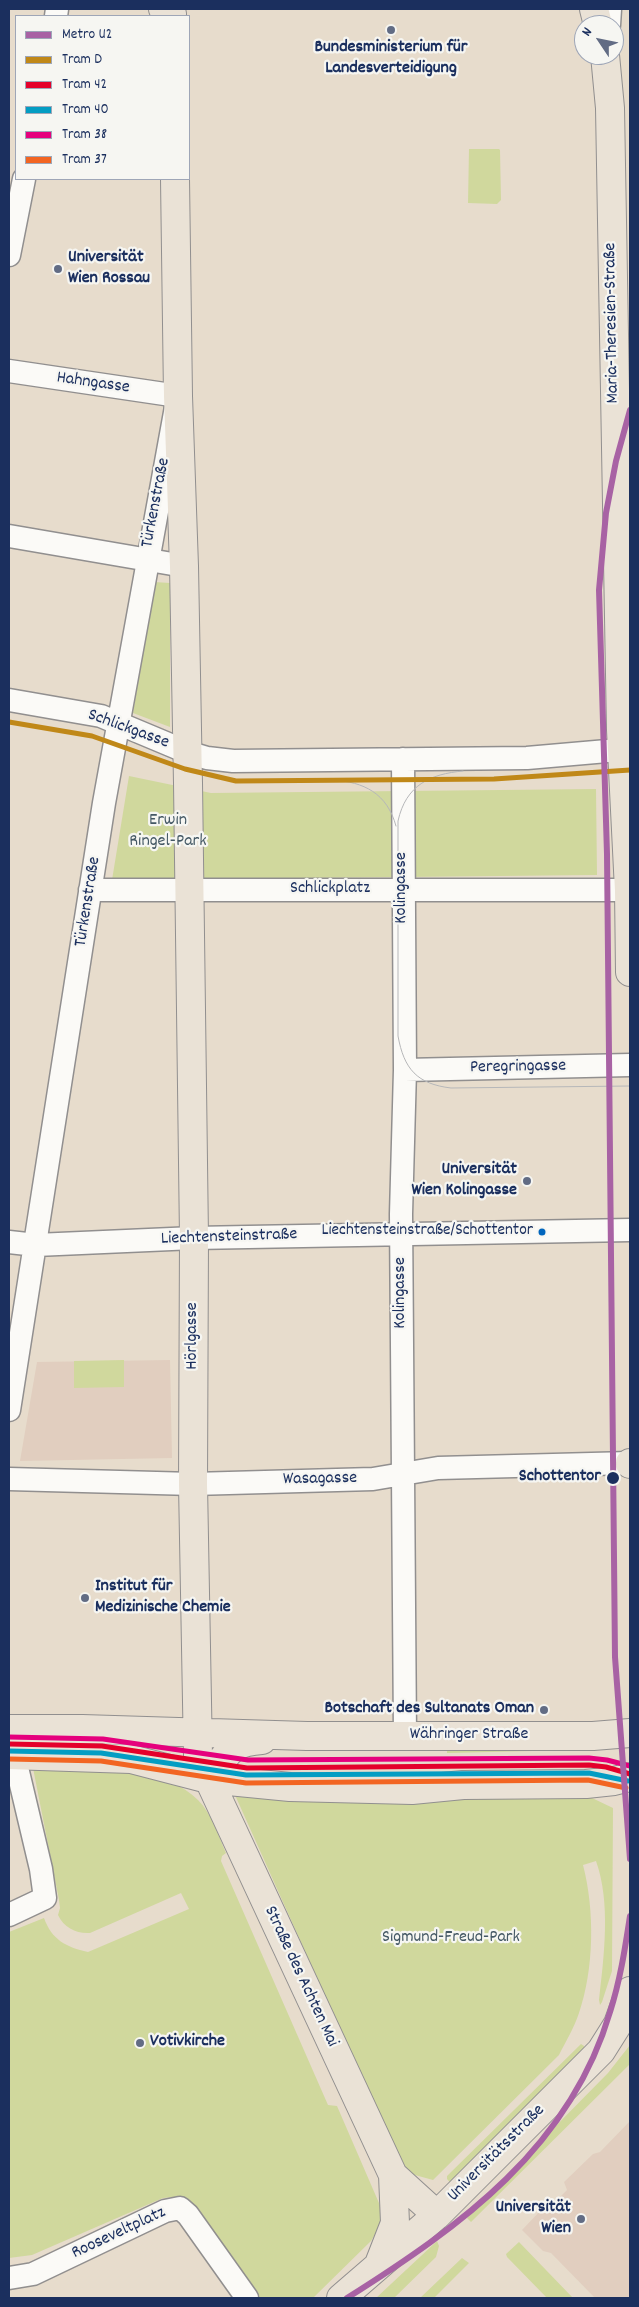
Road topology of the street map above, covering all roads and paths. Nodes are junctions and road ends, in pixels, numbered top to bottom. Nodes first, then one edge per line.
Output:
1 (607, 65) edge
2 (24, 180) edge
3 (175, 180) edge
4 (9, 254) edge
5 (622, 334) edge
6 (10, 375) edge
7 (178, 396) junction
8 (622, 398) edge
9 (9, 536) edge
10 (147, 559) junction
11 (184, 566) junction
12 (9, 700) edge
13 (118, 723) junction
14 (626, 749) edge
15 (187, 752) junction
16 (403, 759) junction
17 (90, 890) junction
18 (189, 890) junction
19 (402, 890) junction
20 (617, 890) junction
21 (630, 972) edge
22 (630, 1065) edge
23 (405, 1070) junction
24 (630, 1230) edge
25 (401, 1234) junction
26 (194, 1238) junction
27 (9, 1242) edge
28 (36, 1245) junction
29 (9, 1410) edge
30 (630, 1463) edge
31 (403, 1474) junction
32 (9, 1479) edge
33 (193, 1484) junction
34 (630, 1733) edge
35 (197, 1734) junction
36 (307, 1736) junction
37 (405, 1736) junction
38 (11, 1746) edge
39 (630, 1776) edge
40 (208, 1779) junction
41 (9, 1915) edge
42 (630, 1991) edge
43 (392, 2175) junction
44 (437, 2215) junction
45 (379, 2264) junction
46 (9, 2278) edge
47 (247, 2298) edge
48 (341, 2298) edge

1 - 5 main road, Maria-Theresien-Straße
2 - 4 street
3 - 7 main road, Türkenstraße
5 - 8 main road, Maria-Theresien-Straße
6 - 7 street, Hahngasse
7 - 10 street, Türkenstraße
7 - 11 main road, Türkenstraße
8 - 14 main road, Maria-Theresien-Straße
9 - 10 street
10 - 11 street
10 - 13 street, Türkenstraße
11 - 15 main road, Türkenstraße
12 - 13 street, Schlickgasse
13 - 15 street, Schlickgasse
13 - 17 street, Türkenstraße
14 - 16 street
14 - 20 main road, Maria-Theresien-Straße
15 - 16 street
15 - 18 main road, Türkenstraße
16 - 19 street, Kolingasse
17 - 18 street, Schlickplatz
17 - 28 street, Türkenstraße
18 - 19 street, Schlickplatz
18 - 26 main road, Hörlgasse
19 - 20 street, Schlickplatz
19 - 23 street, Kolingasse
20 - 21 main road, Maria-Theresien-Straße
22 - 23 street, Peregringasse
23 - 25 street, Kolingasse
24 - 25 street, Liechtensteinstraße
25 - 26 street, Liechtensteinstraße
25 - 31 street, Kolingasse
26 - 28 street, Liechtensteinstraße
26 - 33 main road, Hörlgasse
27 - 28 street, Liechtensteinstraße
28 - 29 street, Türkenstraße
30 - 31 street, Wasagasse
31 - 33 street, Wasagasse
31 - 37 street, Kolingasse
32 - 33 street, Wasagasse
33 - 35 main road, Hörlgasse
34 - 37 main road, Währinger Straße
35 - 36 main road, Währinger Straße
35 - 38 main road, Währinger Straße
35 - 40 main road, Hörlgasse
36 - 37 main road, Währinger Straße
36 - 40 main road, Währinger Straße
38 - 40 main road
38 - 41 street
39 - 40 main road
40 - 43 main road, Straße des Achten Mai
42 - 44 main road, Universitätsstraße
43 - 44 main road, Straße des Achten Mai
43 - 45 main road, Straße des Achten Mai
44 - 45 main road, Universitätsstraße
45 - 48 main road, Universitätsstraße
46 - 47 street, Rooseveltplatz

